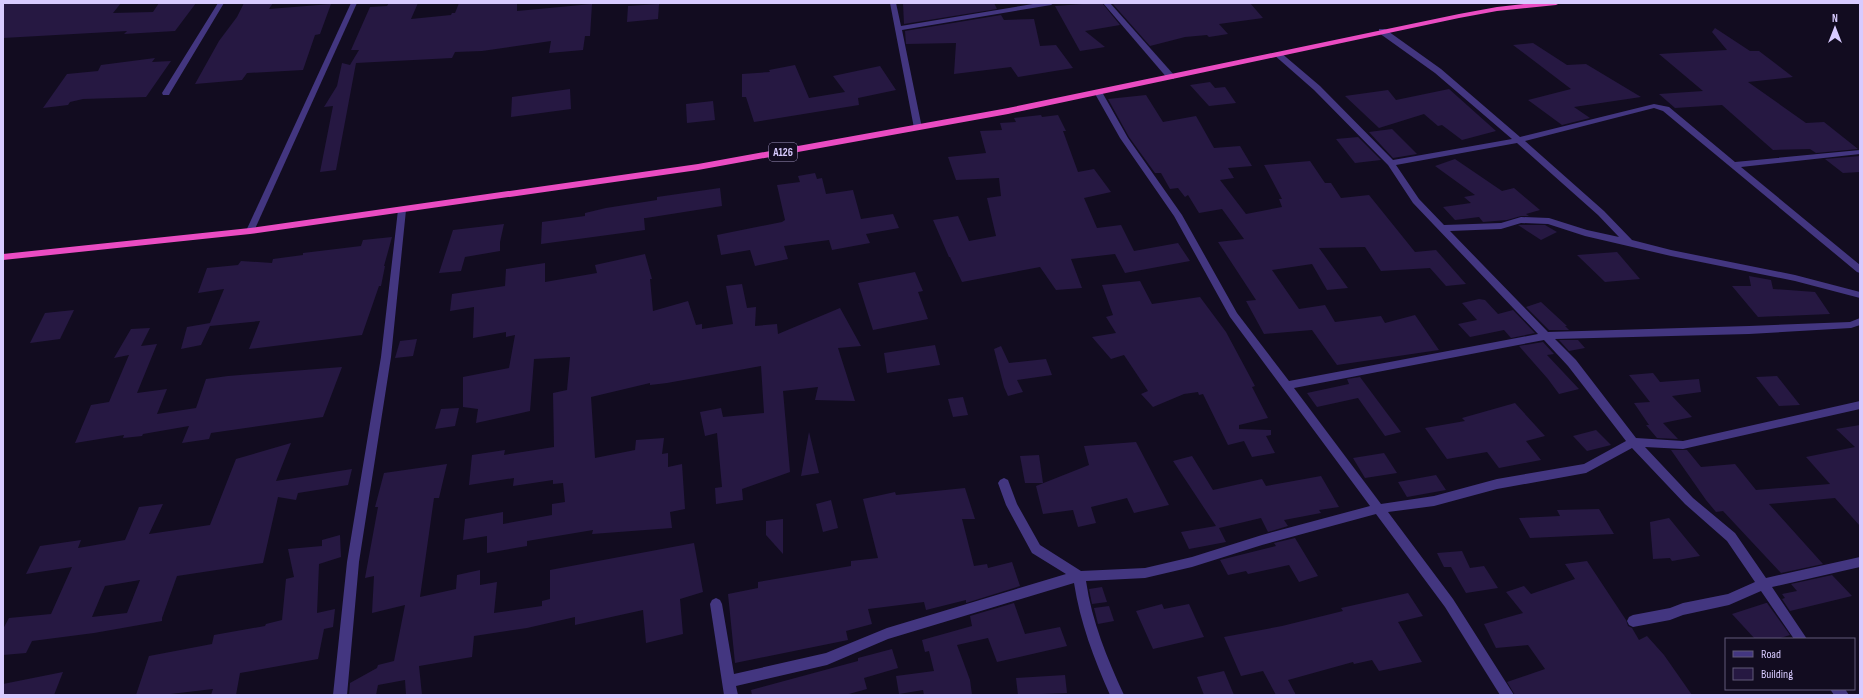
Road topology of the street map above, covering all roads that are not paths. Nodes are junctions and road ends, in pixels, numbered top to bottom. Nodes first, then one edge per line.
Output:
1 (222, 3) edge
2 (354, 3) edge
3 (893, 3) edge
4 (1051, 3) edge
5 (1106, 3) edge
6 (1556, 3) edge
7 (898, 29) junction
8 (1382, 31) junction
9 (1277, 54) junction
10 (1171, 77) junction
11 (166, 92) dead end
12 (1098, 92) junction
13 (918, 128) junction
14 (1520, 140) junction
15 (1860, 152) edge
16 (1391, 162) junction
17 (1734, 165) junction
18 (402, 210) junction
19 (1441, 228) junction
20 (250, 231) junction
21 (1629, 242) junction
22 (3, 257) edge
23 (1860, 270) edge
24 (1860, 295) edge
25 (1860, 321) edge
26 (1546, 336) junction
27 (1285, 386) junction
28 (1860, 405) edge
29 (1633, 442) junction
30 (1004, 483) dead end
31 (1378, 509) junction
32 (1860, 562) edge
33 (1079, 576) junction
34 (1763, 584) junction
35 (716, 604) dead end
36 (1633, 621) dead end
37 (1800, 638) edge
38 (729, 681) junction
39 (340, 695) edge
40 (731, 695) edge
41 (1117, 695) edge
42 (1507, 695) edge

1 - 11 street
2 - 20 street
3 - 7 street
4 - 7 street
5 - 10 street
6 - 8 highway, A126
7 - 13 street
8 - 9 highway, A126
8 - 14 street
9 - 10 highway, A126
9 - 16 street
10 - 12 highway, A126
12 - 13 highway, A126
12 - 27 street
13 - 18 highway, A126
14 - 16 street
14 - 17 street
14 - 21 street
15 - 17 street
16 - 19 street
17 - 23 street
18 - 20 highway, A126
18 - 39 street
19 - 21 street
19 - 26 street
20 - 22 highway, A126
21 - 24 street
25 - 26 street
26 - 27 street
26 - 29 street
27 - 31 street
28 - 29 street
29 - 31 street
29 - 34 street
30 - 33 street
31 - 33 street
31 - 42 street
32 - 34 street
33 - 38 street
33 - 41 street
34 - 36 street
34 - 37 street
35 - 38 street
38 - 40 street

